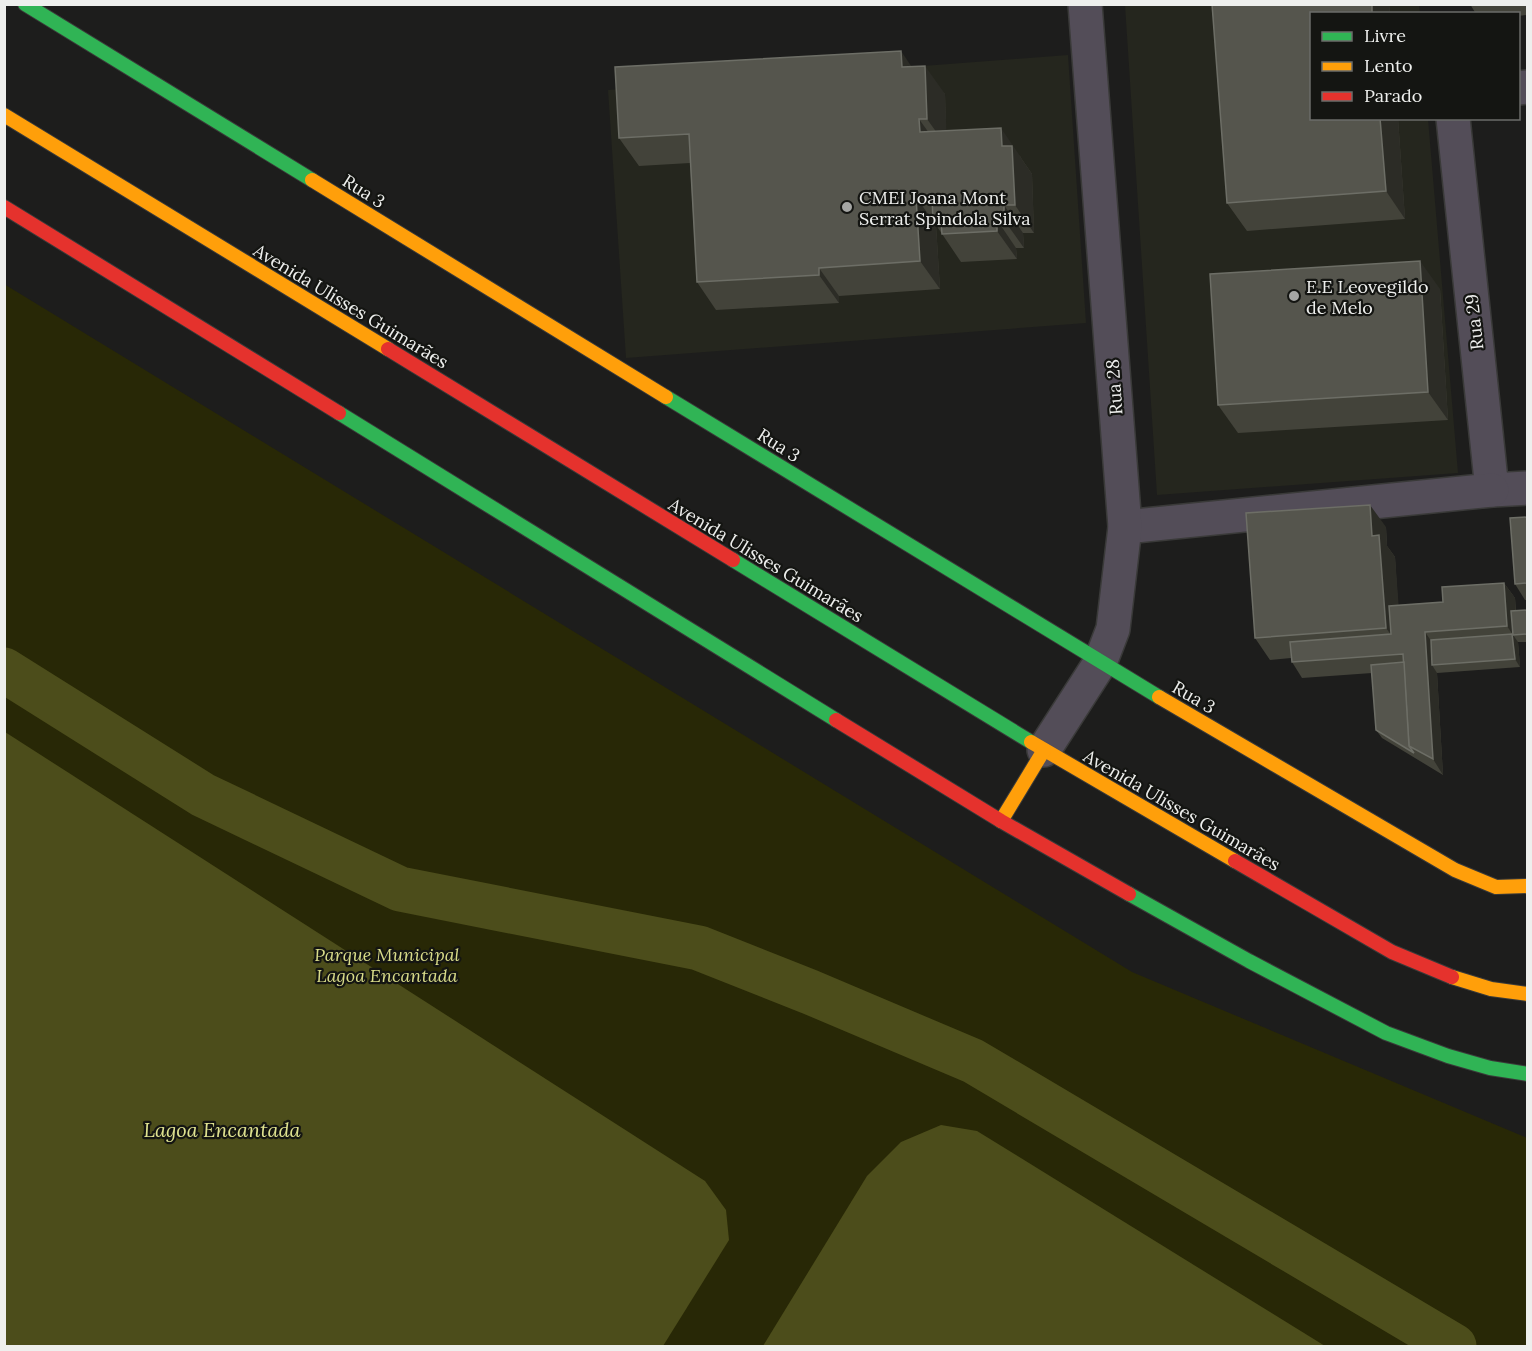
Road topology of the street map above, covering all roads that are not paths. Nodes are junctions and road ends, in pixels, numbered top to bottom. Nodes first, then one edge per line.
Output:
1 (25, 4) edge
2 (50, 4) edge
3 (1085, 4) edge
4 (51, 20) junction
5 (4, 115) edge
6 (1453, 120) edge
7 (4, 207) edge
8 (1527, 488) edge
9 (1492, 490) junction
10 (1125, 527) junction
11 (1100, 663) junction
12 (1044, 750) junction
13 (1002, 820) junction
14 (1527, 886) edge
15 (1527, 994) edge
16 (1527, 1074) edge

1 - 4 main road, Rua 3
2 - 4 main road
3 - 10 street, Rua 28
4 - 11 main road, Rua 3
5 - 12 main road, Avenida Ulisses Guimarães
6 - 9 street, Rua 29
7 - 13 main road
8 - 9 street
9 - 10 street
10 - 11 street, Rua 28
11 - 12 street, Rua 28
11 - 14 main road, Rua 3
12 - 13 main road
12 - 15 main road, Avenida Ulisses Guimarães
13 - 16 main road

